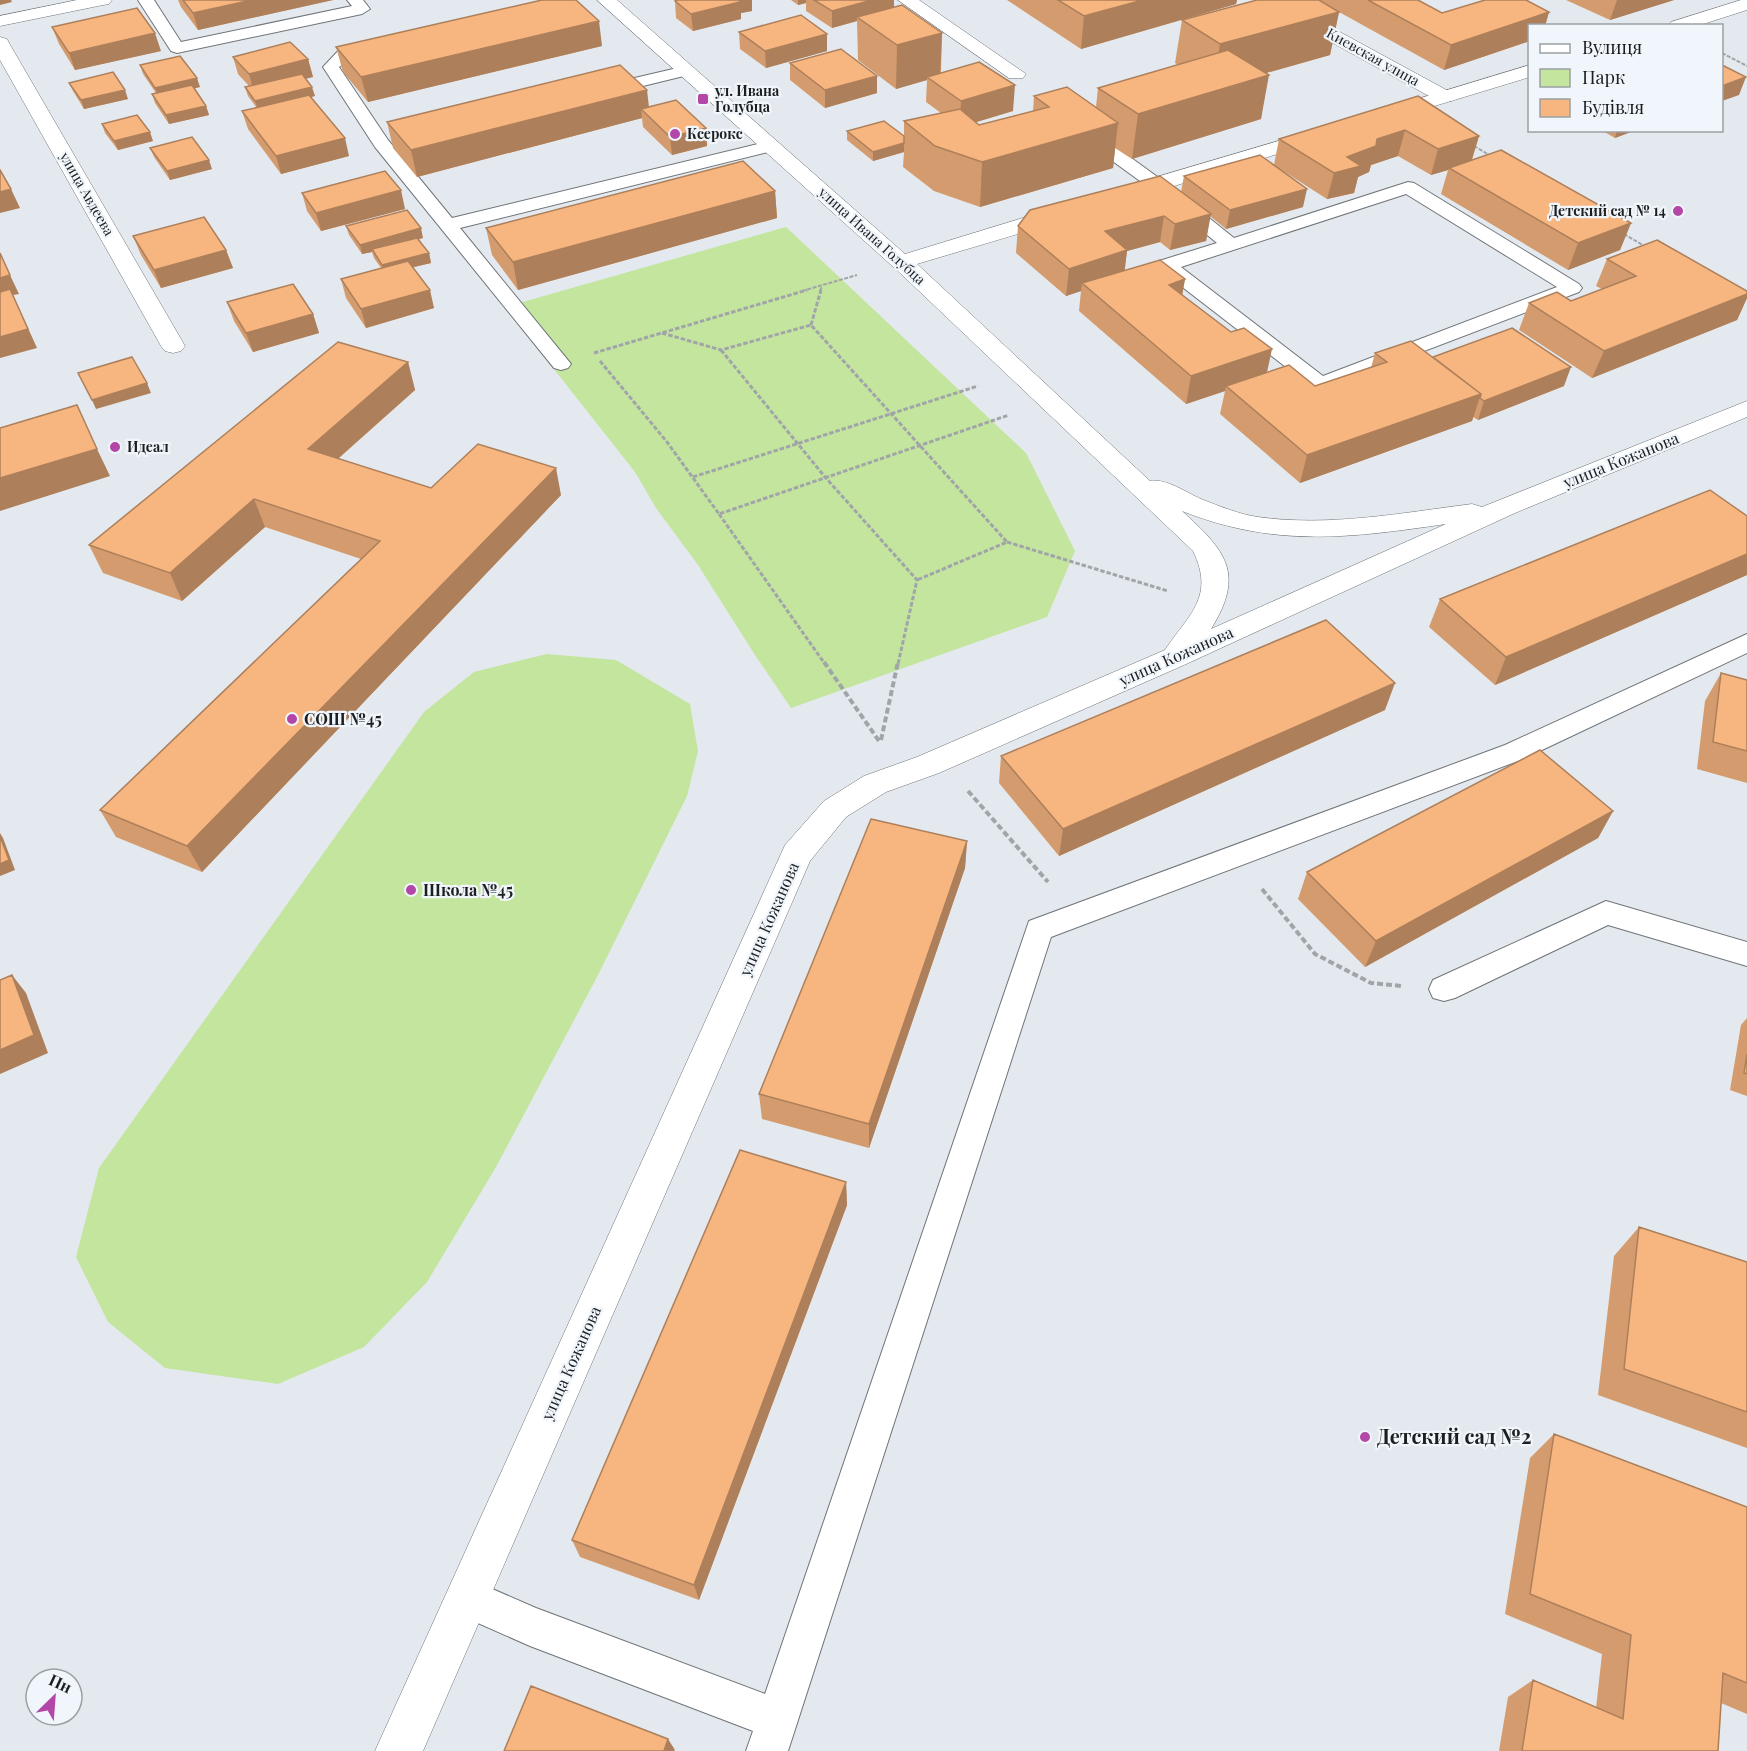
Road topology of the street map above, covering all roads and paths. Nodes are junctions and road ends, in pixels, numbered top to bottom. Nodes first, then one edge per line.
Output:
1 (103, 0) edge
2 (146, 0) edge
3 (355, 0) edge
4 (606, 0) edge
5 (907, 0) edge
6 (1268, 0) edge
7 (1747, 4) edge
8 (321, 17) junction
9 (1305, 20) junction
10 (0, 21) edge
11 (1683, 24) edge
12 (1284, 26) edge
13 (388, 42) edge
14 (0, 43) edge
15 (353, 50) junction
16 (1723, 54) edge
17 (1747, 66) edge
18 (686, 71) junction
19 (1528, 72) edge
20 (1016, 74) dead end
21 (585, 94) edge
22 (1445, 97) junction
23 (1078, 117) edge
24 (1364, 122) edge
25 (1341, 129) edge
26 (403, 137) edge
27 (381, 143) junction
28 (770, 146) junction
29 (1474, 146) dead end
30 (1502, 162) edge
31 (1157, 184) junction
32 (1313, 199) edge
33 (1101, 201) edge
34 (1078, 208) edge
35 (1332, 212) junction
36 (448, 225) junction
37 (1621, 232) dead end
38 (1231, 245) junction
39 (1652, 250) edge
40 (901, 262) junction
41 (822, 285) junction
42 (811, 325) junction
43 (662, 333) junction
44 (173, 346) dead end
45 (721, 350) junction
46 (561, 364) dead end
47 (988, 382) dead end
48 (1747, 408) edge
49 (890, 413) junction
50 (1010, 415) dead end
51 (797, 443) junction
52 (919, 445) junction
53 (693, 477) junction
54 (825, 477) junction
55 (1132, 479) junction
56 (1506, 507) junction
57 (719, 514) junction
58 (1007, 542) junction
59 (917, 580) junction
60 (1168, 591) dead end
61 (1743, 648) edge
62 (1174, 658) junction
63 (962, 784) dead end
64 (1234, 856) junction
65 (1076, 915) junction
66 (1747, 954) edge
67 (1444, 989) joint
68 (467, 1598) junction
69 (772, 1735) edge
70 (399, 1751) edge

1 - 10 street
2 - 8 lane
3 - 8 lane
4 - 18 street, улица Ивана Голубца
5 - 20 street
6 - 9 street, Киевская улица
7 - 11 street
8 - 15 lane
9 - 12 lane
9 - 22 street, Киевская улица
13 - 15 lane
14 - 44 street, улица Авдеева
15 - 27 lane
16 - 17 path
18 - 21 lane
18 - 28 street, улица Ивана Голубца
19 - 22 street
22 - 24 street
23 - 31 lane
25 - 31 street
26 - 27 lane
27 - 36 lane
28 - 36 lane
28 - 40 street, улица Ивана Голубца
29 - 30 path
31 - 33 street
31 - 38 lane
32 - 35 lane
34 - 40 street
35 - 38 lane
35 - 38 lane
36 - 46 lane
37 - 39 path
40 - 41 path
40 - 55 street, улица Ивана Голубца
41 - 42 path
41 - 43 path
42 - 45 path
42 - 49 path
43 - 45 path
43 - 53 path
45 - 51 path
47 - 49 path
48 - 56 street, улица Кожанова
49 - 51 path
49 - 52 path
50 - 52 path
51 - 53 path
51 - 54 path
52 - 54 path
52 - 58 path
53 - 57 path
54 - 57 path
54 - 59 path
55 - 56 street
55 - 62 street, улица Ивана Голубца
56 - 62 street, улица Кожанова
57 - 59 path
58 - 59 path
58 - 60 path
61 - 64 lane
62 - 68 street, улица Кожанова
63 - 65 path
64 - 65 lane
64 - 67 path
65 - 69 lane
66 - 67 lane
68 - 69 lane
68 - 70 street, улица Кожанова

